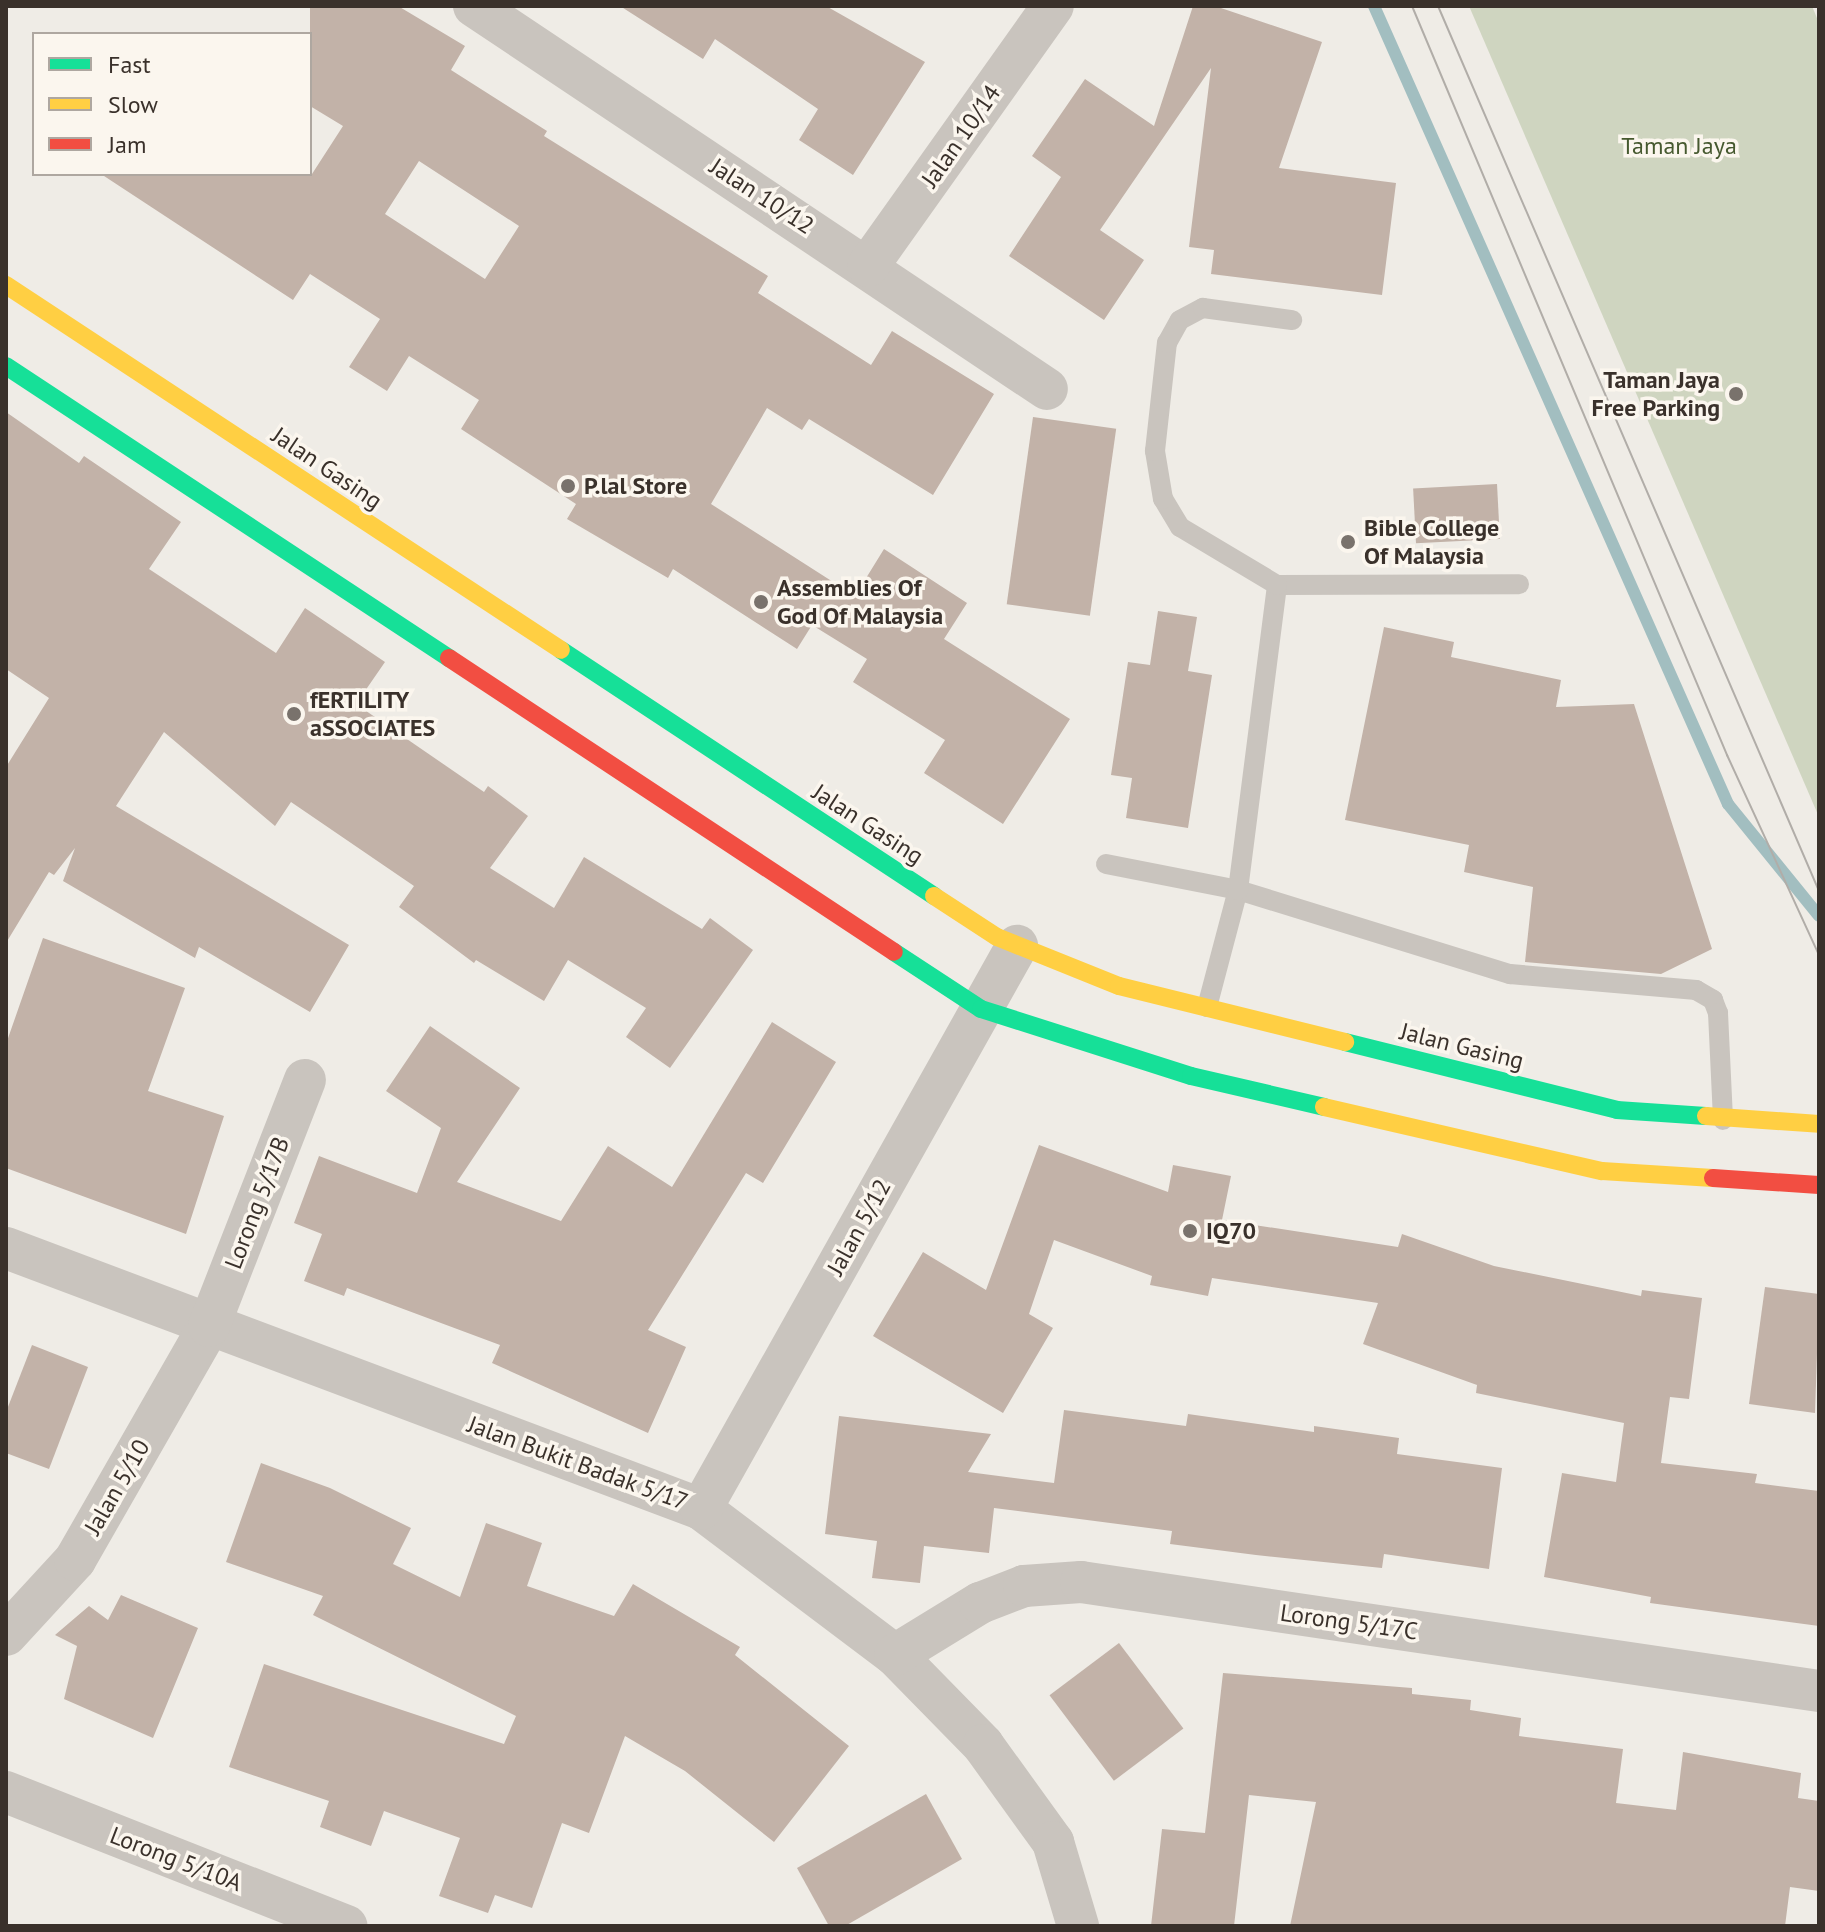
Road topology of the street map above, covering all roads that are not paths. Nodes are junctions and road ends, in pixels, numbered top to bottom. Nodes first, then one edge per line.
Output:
1 (474, 6) edge
2 (1053, 6) edge
3 (868, 266) junction
4 (6, 285) edge
5 (1292, 320) dead end
6 (6, 366) edge
7 (1047, 389) dead end
8 (1519, 584) dead end
9 (1277, 585) junction
10 (1106, 864) dead end
11 (1238, 890) junction
12 (1017, 946) junction
13 (1207, 1007) junction
14 (981, 1009) junction
15 (305, 1080) dead end
16 (1723, 1120) junction
17 (1819, 1124) edge
18 (1819, 1185) edge
19 (6, 1248) edge
20 (209, 1326) junction
21 (701, 1509) junction
22 (6, 1635) edge
23 (895, 1655) junction
24 (1819, 1691) edge
25 (6, 1792) edge
26 (347, 1926) edge
27 (1078, 1926) edge

1 - 3 street, Jalan 10/12
2 - 3 street, Jalan 10/14
3 - 7 street, Jalan 10/12
4 - 12 main road, Jalan Gasing
5 - 9 lane
6 - 14 main road
8 - 9 lane
9 - 11 lane
10 - 11 lane
11 - 13 lane
11 - 16 lane
12 - 13 main road, Jalan Gasing
12 - 14 street, Jalan 5/12
13 - 16 main road, Jalan Gasing
14 - 18 main road
14 - 21 street, Jalan 5/12
15 - 20 street, Lorong 5/17B
16 - 17 main road, Jalan Gasing
19 - 20 street, Jalan Bukit Badak 5/17
20 - 21 street, Jalan Bukit Badak 5/17
20 - 22 street, Jalan 5/10
21 - 23 street, Jalan Bukit Badak 5/17
23 - 24 street, Lorong 5/17C
23 - 27 street, Jalan Bukit Badak 5/17
25 - 26 street, Lorong 5/10A

